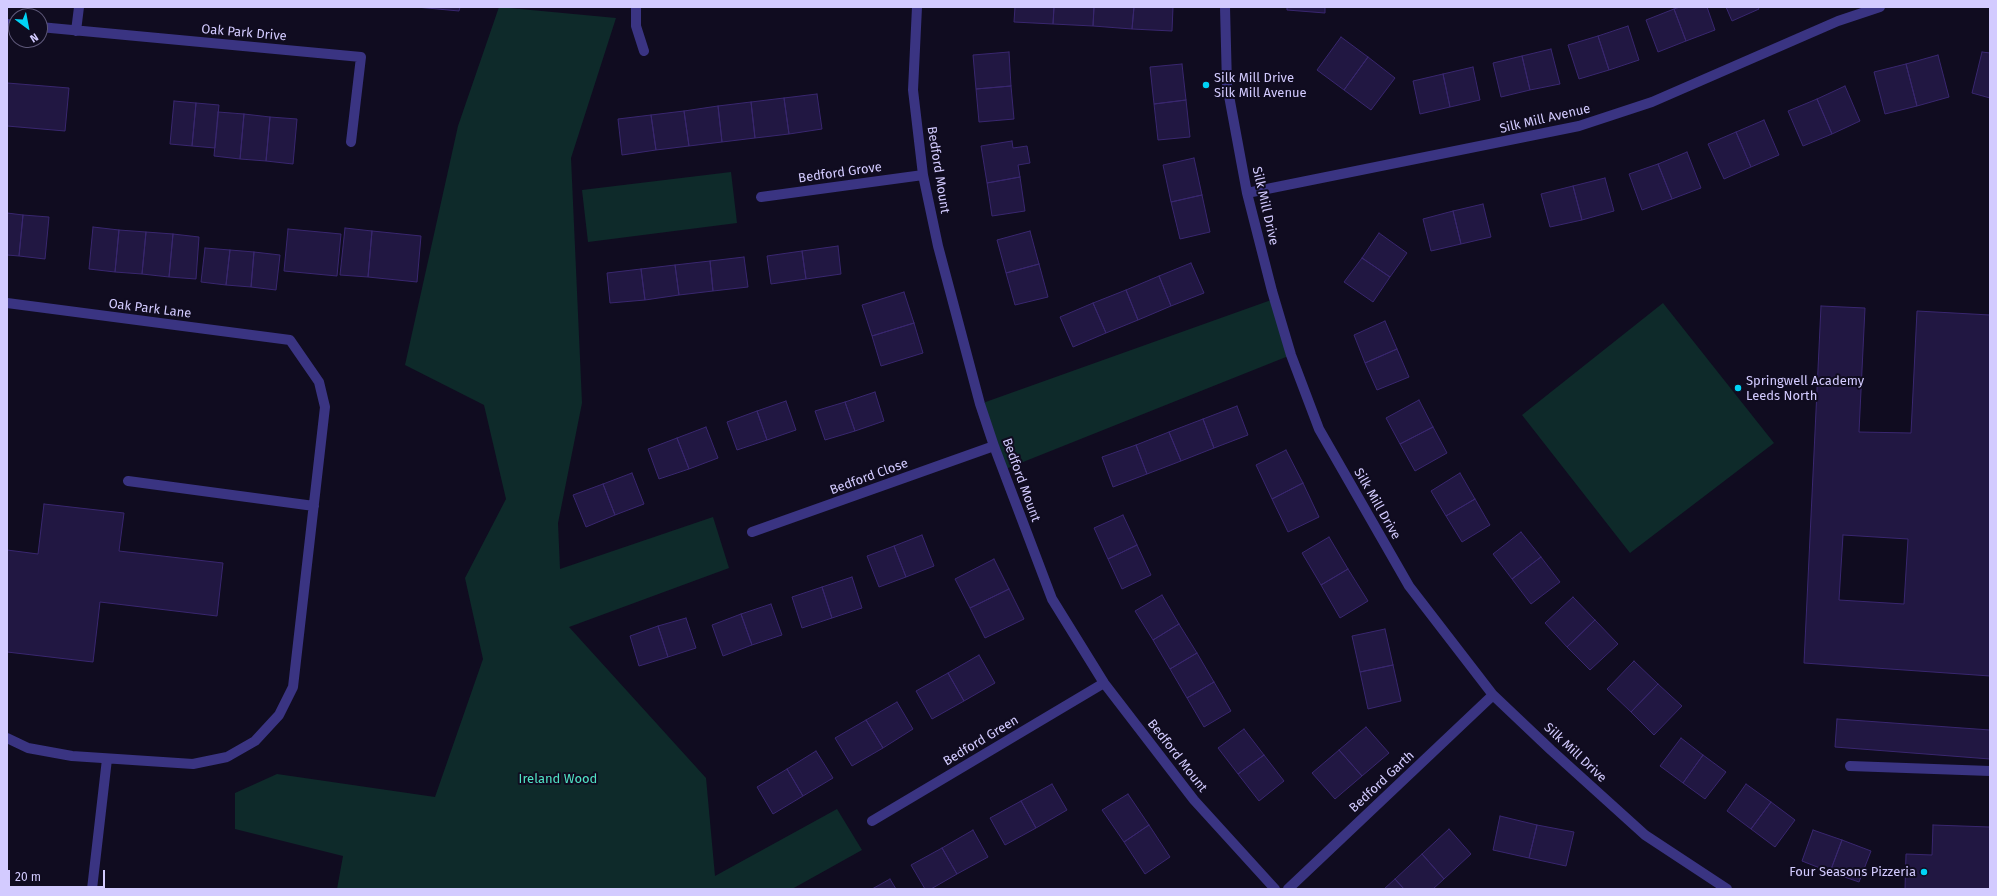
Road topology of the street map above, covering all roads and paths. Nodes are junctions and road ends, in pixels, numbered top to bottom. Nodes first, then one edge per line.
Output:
1 (78, 7) edge
2 (636, 7) edge
3 (917, 7) edge
4 (1225, 7) edge
5 (1880, 7) edge
6 (48, 28) edge
7 (76, 31) junction
8 (644, 51) dead end
9 (351, 142) dead end
10 (923, 175) junction
11 (1247, 193) junction
12 (761, 197) dead end
13 (7, 303) edge
14 (994, 446) junction
15 (128, 481) dead end
16 (314, 506) junction
17 (752, 532) dead end
18 (1104, 683) junction
19 (1493, 695) junction
20 (7, 738) edge
21 (107, 759) junction
22 (1850, 766) dead end
23 (1990, 771) edge
24 (872, 821) dead end
25 (92, 889) edge
26 (1275, 889) edge
27 (1288, 889) edge
28 (1727, 889) edge

1 - 7 street
2 - 8 street
3 - 10 street, Bedford Mount
4 - 11 street, Silk Mill Drive
5 - 11 street, Silk Mill Avenue
6 - 7 street, Oak Park Drive
7 - 9 street, Oak Park Drive
10 - 12 street, Bedford Grove
10 - 14 street, Bedford Mount
11 - 19 street, Silk Mill Drive
13 - 16 street, Oak Park Lane
14 - 17 street, Bedford Close
14 - 18 street, Bedford Mount
15 - 16 street
16 - 21 street
18 - 24 street, Bedford Green
18 - 26 street, Bedford Mount
19 - 27 street, Bedford Garth
19 - 28 street, Silk Mill Drive
20 - 21 street
21 - 25 street
22 - 23 street

